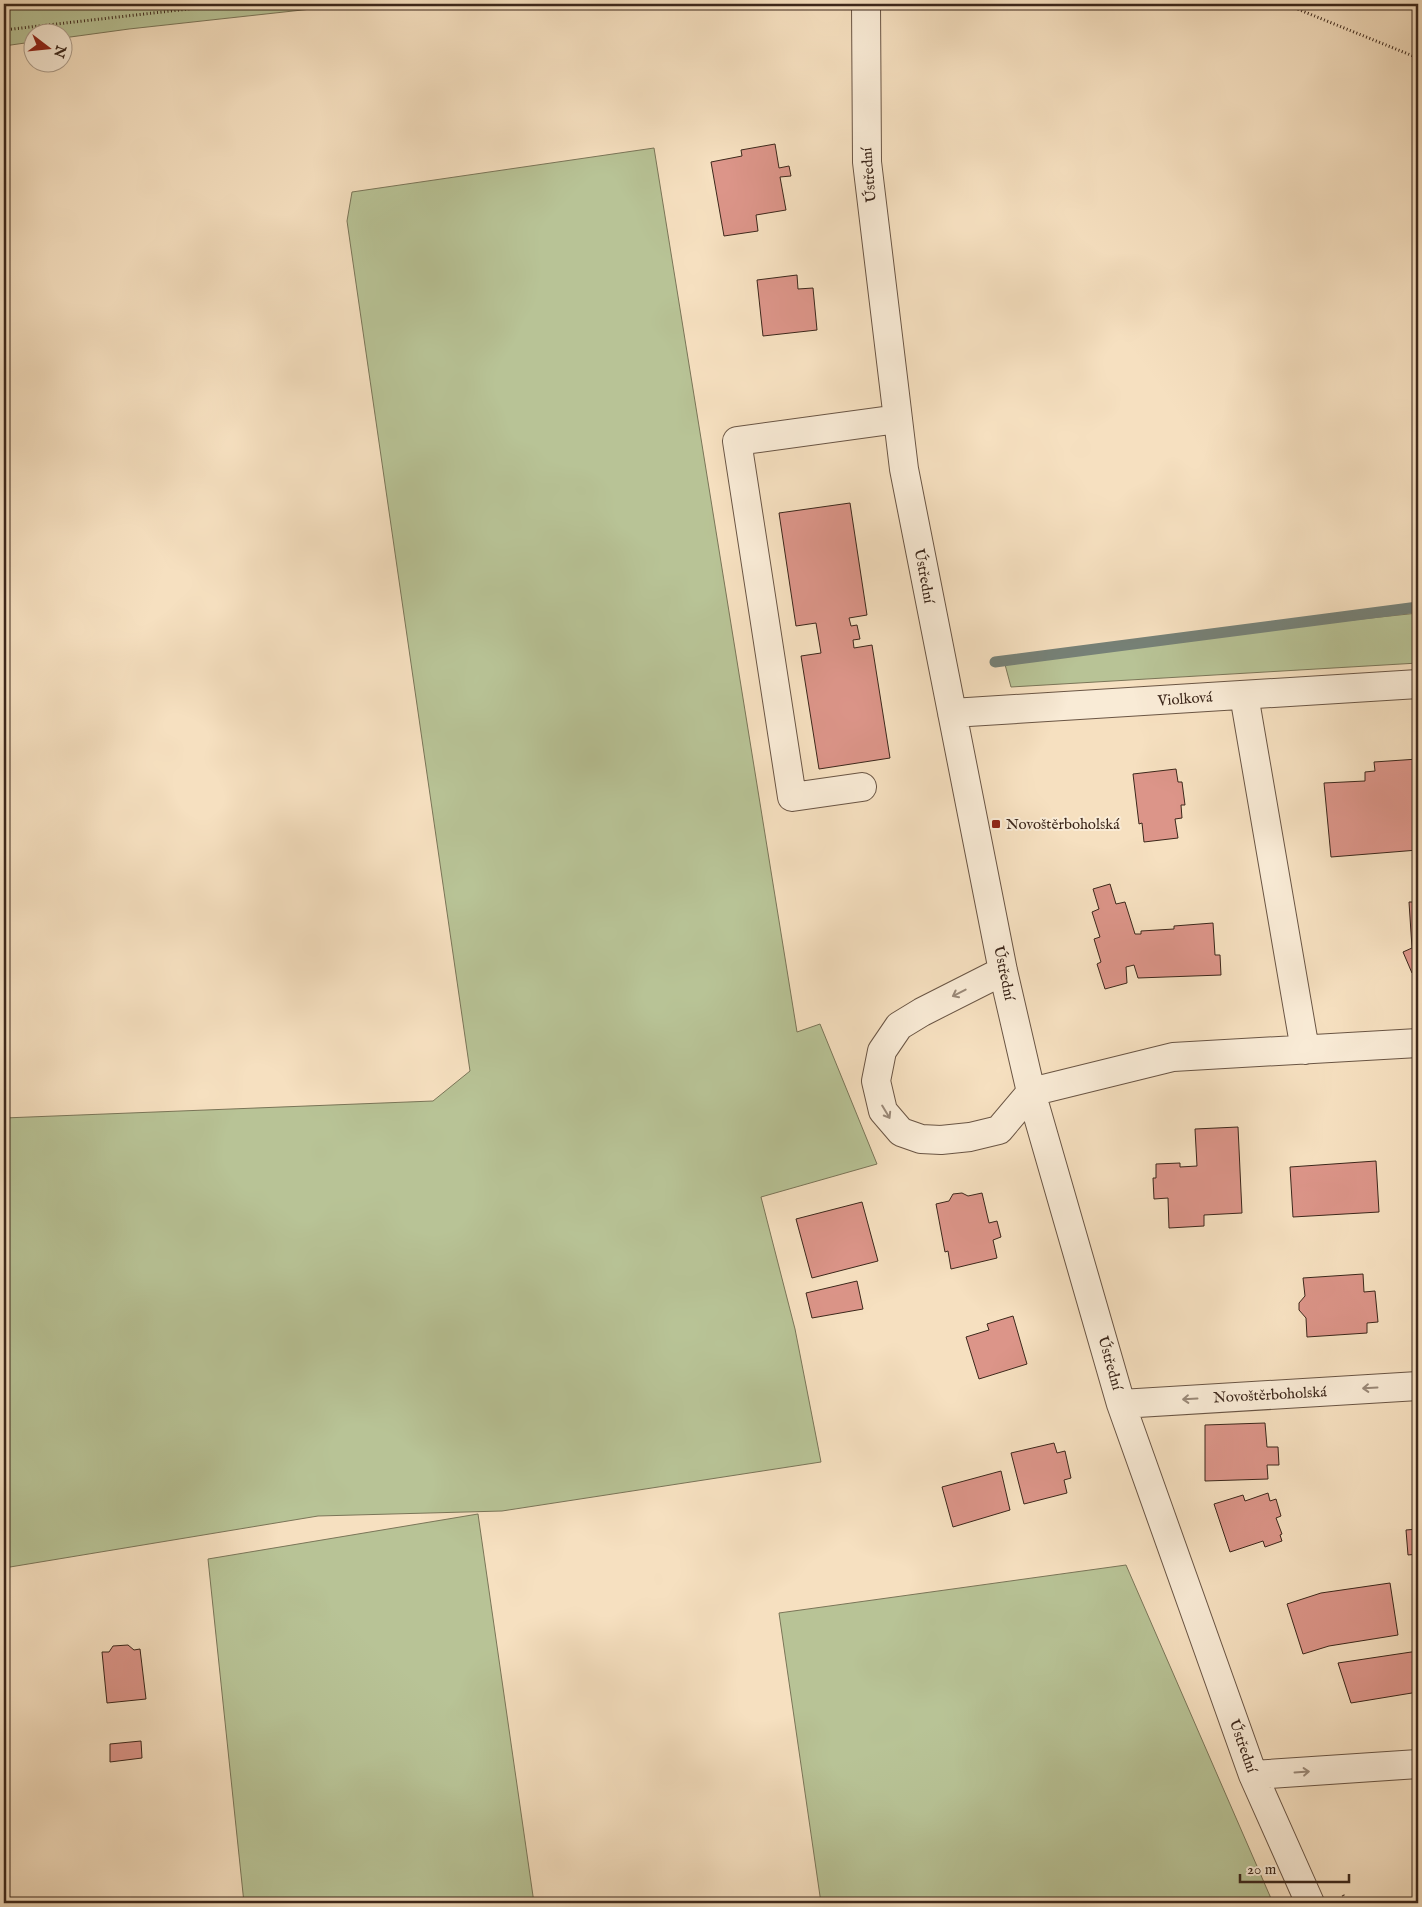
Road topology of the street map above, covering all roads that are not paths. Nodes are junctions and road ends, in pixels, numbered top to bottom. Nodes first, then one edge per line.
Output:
1 (866, 4) edge
2 (898, 419) junction
3 (1418, 684) edge
4 (1244, 695) junction
5 (952, 713) junction
6 (862, 787) dead end
7 (1003, 971) junction
8 (1418, 1043) edge
9 (1305, 1050) junction
10 (1031, 1092) junction
11 (1418, 1386) edge
12 (1121, 1404) junction
13 (1418, 1764) edge
14 (1254, 1775) junction
15 (1310, 1903) edge

1 - 2 street, Ústřední
2 - 5 street, Ústřední
2 - 6 street
3 - 4 street, Violková
4 - 5 street, Violková
4 - 9 street
5 - 7 street, Ústřední
7 - 10 street, Ústřední
7 -> 10 street
8 - 9 street
9 - 10 street
10 - 12 street, Ústřední
11 -> 12 street, Novoštěrboholská
12 - 14 street, Ústřední
14 -> 13 street
14 - 15 street, Ústřední

